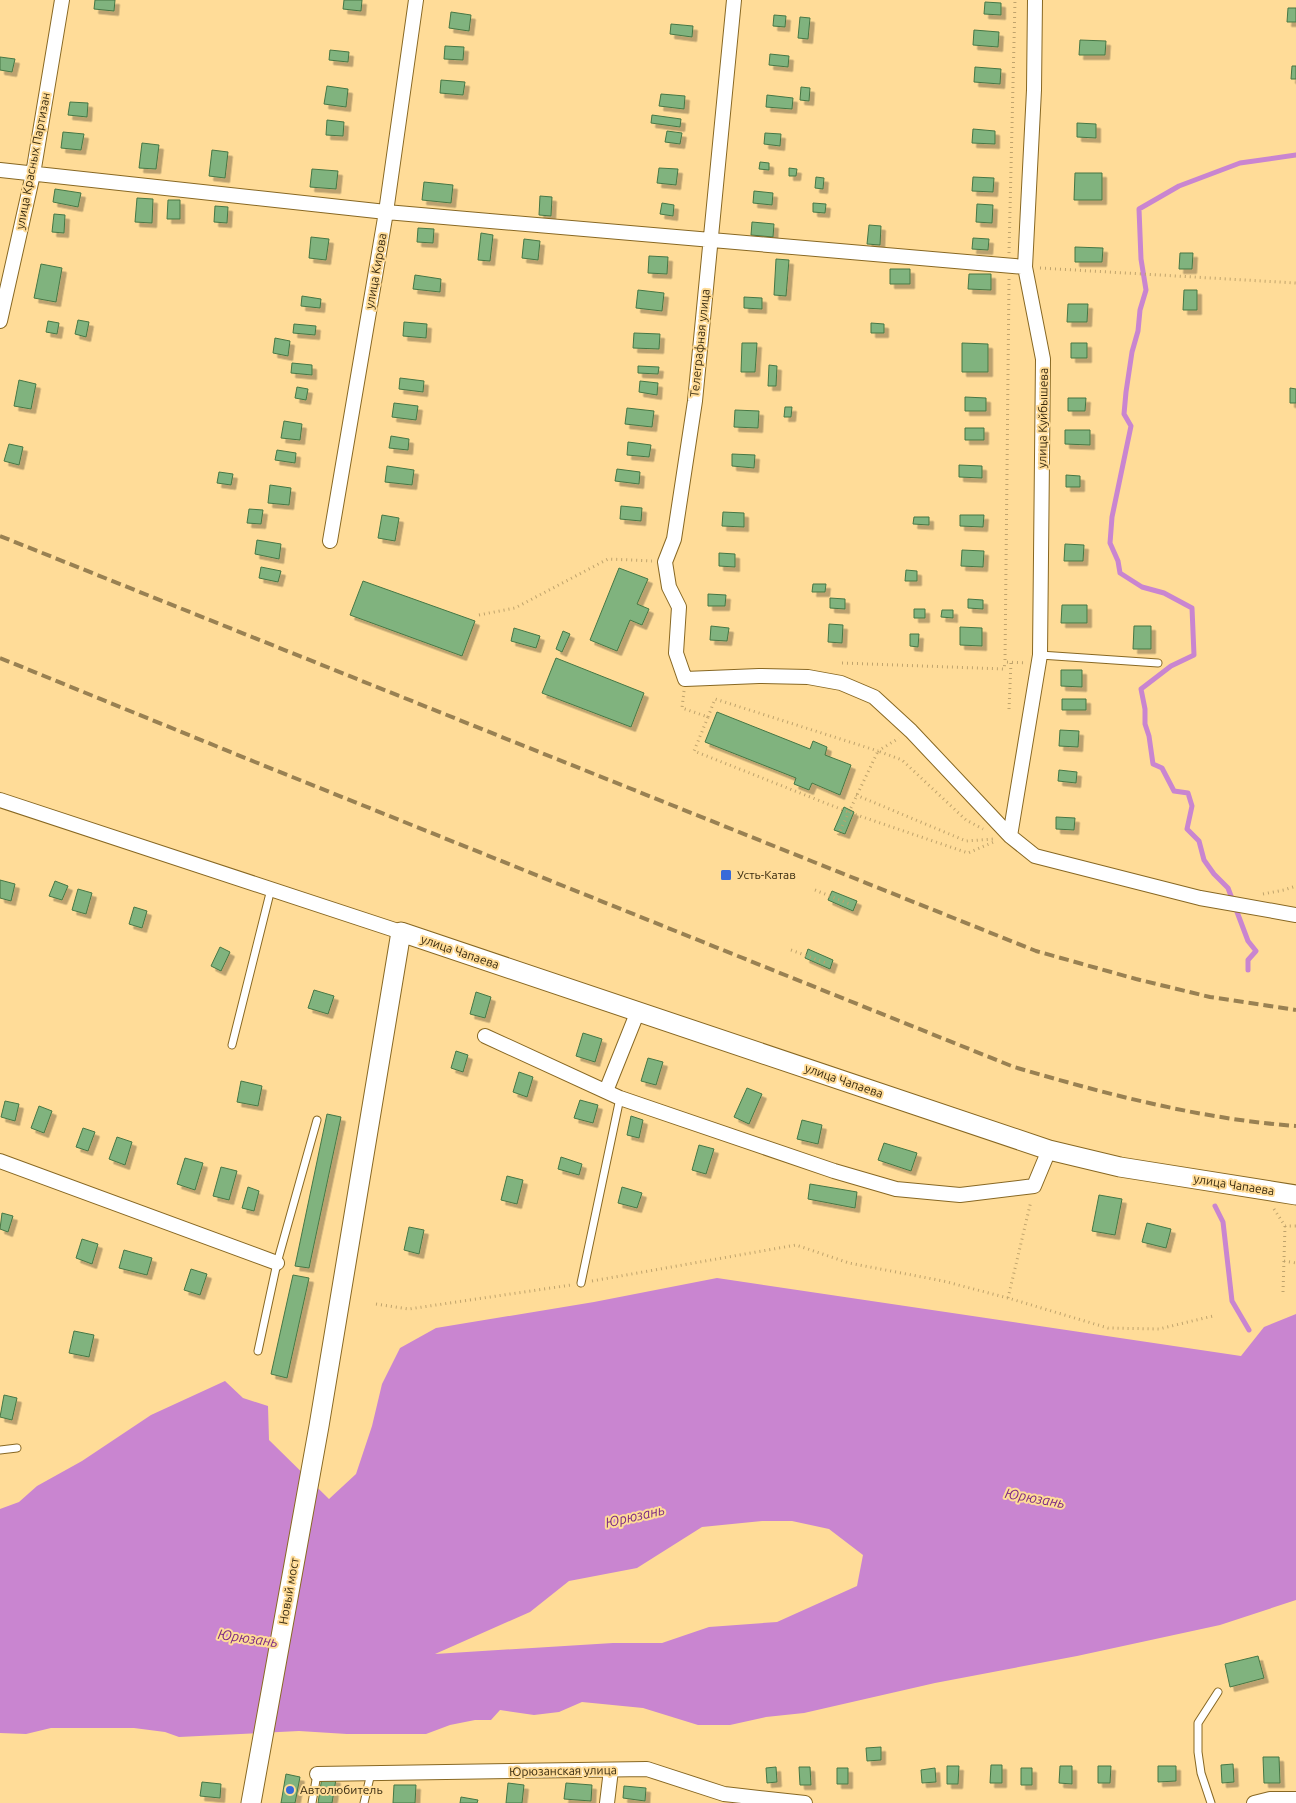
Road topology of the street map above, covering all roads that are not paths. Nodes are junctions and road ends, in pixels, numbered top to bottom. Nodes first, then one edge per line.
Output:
1 (62, 0) edge
2 (416, 0) edge
3 (734, 0) edge
4 (1035, 0) edge
5 (0, 170) edge
6 (33, 174) junction
7 (386, 212) junction
8 (710, 241) junction
9 (1026, 267) junction
10 (0, 321) edge
11 (330, 541) dead end
12 (1040, 655) junction
13 (1158, 663) dead end
14 (0, 800) edge
15 (1005, 838) junction
16 (272, 889) junction
17 (1296, 915) edge
18 (401, 932) junction
19 (638, 1012) junction
20 (485, 1036) dead end
21 (232, 1045) dead end
22 (606, 1091) junction
23 (620, 1098) junction
24 (316, 1120) dead end
25 (1049, 1150) junction
26 (0, 1161) edge
27 (1296, 1195) edge
28 (277, 1263) junction
29 (581, 1283) road end
30 (258, 1351) dead end
31 (17, 1448) dead end
32 (0, 1450) edge
33 (1218, 1692) dead end
34 (611, 1770) junction
35 (371, 1773) junction
36 (317, 1774) joint
37 (1296, 1799) edge
38 (251, 1803) edge
39 (312, 1803) edge
40 (364, 1803) edge
41 (606, 1803) edge
42 (805, 1803) edge
43 (1210, 1803) edge
44 (1254, 1803) edge
45 (1292, 1803) edge

1 - 6 street, улица Красных Партизан
2 - 7 street, улица Кирова
3 - 8 street, Телеграфная улица
4 - 9 street, улица Куйбышева
5 - 6 street
6 - 7 street
6 - 10 street, улица Красных Партизан
7 - 8 street
7 - 11 street, улица Кирова
8 - 9 street
8 - 15 street, Телеграфная улица
9 - 12 street, улица Куйбышева
12 - 13 lane
12 - 15 street, улица Куйбышева
14 - 16 street
15 - 17 street
16 - 18 street
16 - 21 lane
18 - 19 main road, улица Чапаева
18 - 38 main road, Новый мост
19 - 22 street
19 - 25 main road, улица Чапаева
20 - 22 street
22 - 23 street
23 - 25 street
23 - 29 lane
24 - 28 lane
25 - 27 main road, улица Чапаева
26 - 28 street
28 - 30 lane
31 - 32 lane
33 - 43 lane
34 - 35 street, Юрюзанская улица
34 - 41 street
34 - 42 street, Юрюзанская улица
35 - 36 street, Юрюзанская улица
35 - 40 lane
36 - 39 lane
37 - 44 street
37 - 45 street

